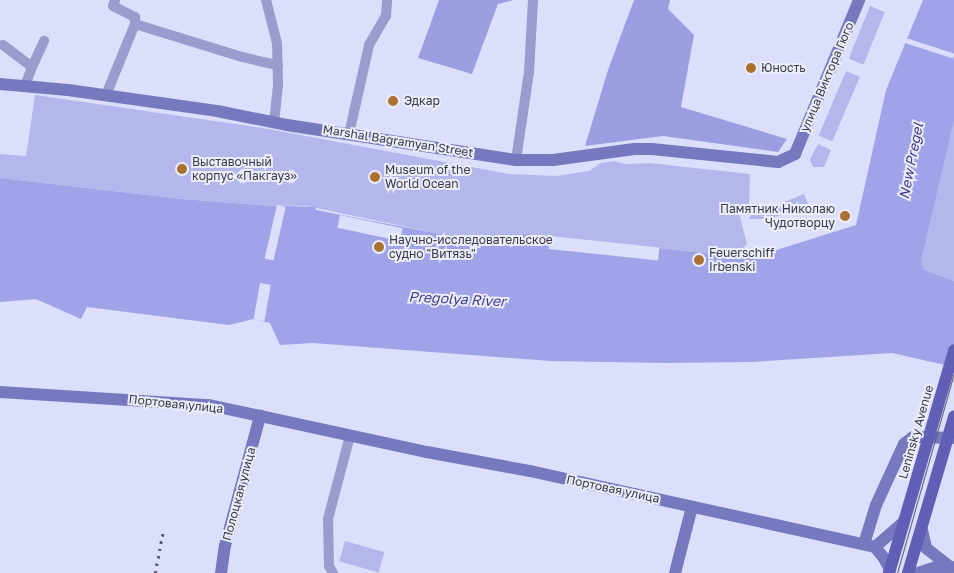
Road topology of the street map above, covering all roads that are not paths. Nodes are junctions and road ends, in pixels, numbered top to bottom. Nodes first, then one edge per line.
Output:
1 (115, 0) edge
2 (266, 0) edge
3 (386, 0) edge
4 (533, 0) edge
5 (859, 0) edge
6 (135, 24) junction
7 (44, 41) dead end
8 (3, 45) dead end
9 (278, 65) junction
10 (32, 67) junction
11 (0, 84) edge
12 (25, 86) junction
13 (106, 95) junction
14 (274, 122) junction
15 (349, 134) junction
16 (795, 154) joint
17 (516, 160) junction
18 (954, 350) edge
19 (0, 392) edge
20 (260, 416) junction
21 (954, 417) edge
22 (350, 436) junction
23 (954, 438) edge
24 (692, 507) junction
25 (904, 522) junction
26 (922, 530) junction
27 (869, 546) junction
28 (951, 567) edge
29 (889, 572) edge
30 (221, 573) edge
31 (333, 573) edge
32 (675, 573) edge
33 (908, 573) edge
34 (918, 573) edge

1 - 6 street
2 - 9 street
3 - 15 street
4 - 17 street
5 - 16 street, улица Виктора Гюго
6 - 9 street
6 - 13 street
7 - 10 street
8 - 10 street
9 - 14 street
10 - 12 street
11 - 12 street, Marshal Bagramyan Street
12 - 13 street, Marshal Bagramyan Street
13 - 14 street, Marshal Bagramyan Street
14 - 15 street, Marshal Bagramyan Street
15 - 17 street, Marshal Bagramyan Street
16 - 17 street, Marshal Bagramyan Street
18 - 25 main road, Leninsky Avenue
19 - 20 street, Портовая улица
20 - 22 street, Портовая улица
20 - 30 street, Полоцкая улица
21 - 26 main road
22 - 24 street, Портовая улица
22 - 31 street
23 - 27 street
24 - 27 street, Портовая улица
24 - 32 street
25 - 27 street
25 - 29 main road, Leninsky Avenue
26 - 28 street
26 - 33 main road
27 - 29 street
28 - 34 street

